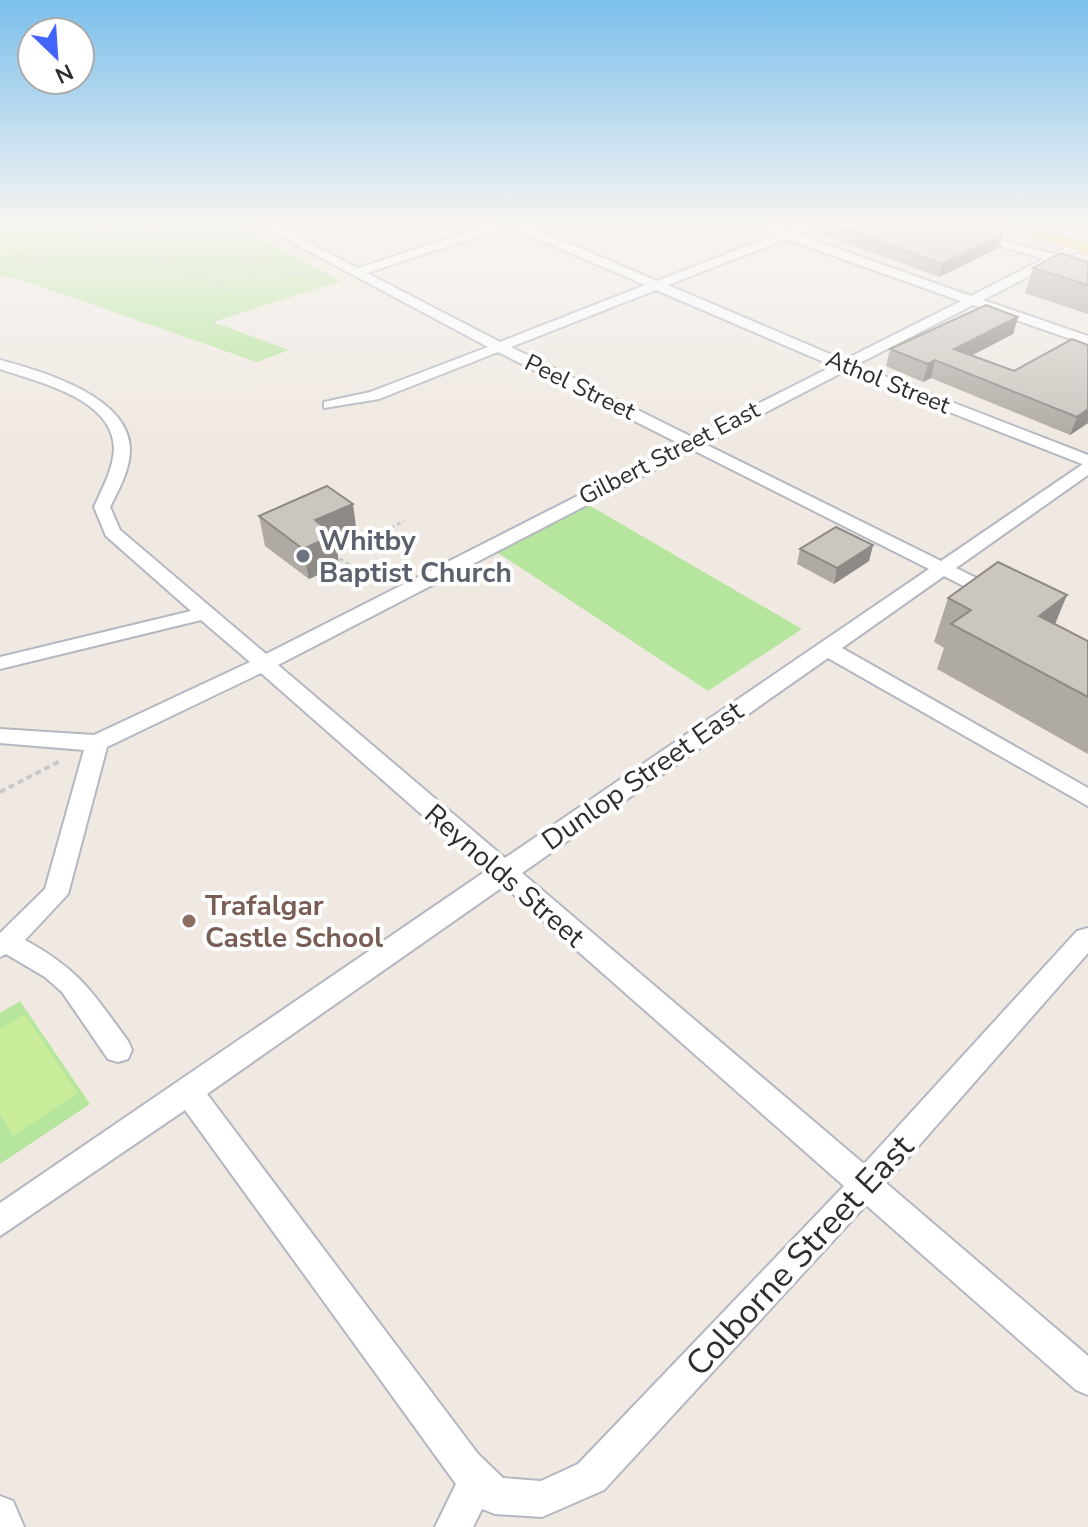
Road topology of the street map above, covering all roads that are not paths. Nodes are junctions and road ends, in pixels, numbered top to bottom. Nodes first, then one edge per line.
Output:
1 (402, 295) edge
2 (639, 295) edge
3 (684, 295) edge
4 (957, 295) edge
5 (984, 295) edge
6 (973, 301) junction
7 (1088, 341) edge
8 (501, 348) junction
9 (0, 364) edge
10 (843, 365) junction
11 (329, 405) dead end
12 (692, 442) junction
13 (1088, 461) edge
14 (1088, 468) edge
15 (942, 568) junction
16 (1008, 601) edge
17 (205, 613) junction
18 (826, 648) junction
19 (0, 663) edge
20 (263, 664) junction
21 (0, 736) edge
22 (97, 743) junction
23 (1088, 798) edge
24 (500, 872) junction
25 (1086, 938) edge
26 (2, 944) edge
27 (118, 1050) dead end
28 (188, 1091) junction
29 (865, 1185) junction
30 (0, 1221) edge
31 (1088, 1378) edge
32 (478, 1480) junction
33 (0, 1514) edge
34 (6, 1527) edge
35 (453, 1527) edge

1 - 8 street, Peel Street
2 - 8 street
3 - 10 street, Athol Street
4 - 6 street
5 - 6 street, Gilbert Street East
6 - 7 street
6 - 10 street, Gilbert Street East
8 - 11 street
8 - 12 street, Peel Street
9 - 17 street, Reynolds Street
10 - 12 street, Gilbert Street East
10 - 13 street, Athol Street
12 - 15 street, Peel Street
12 - 20 street, Gilbert Street East
14 - 15 street, Dunlop Street East
15 - 16 street, Peel Street
15 - 18 street, Dunlop Street East
17 - 19 street
17 - 20 street, Reynolds Street
18 - 23 street
18 - 24 street, Dunlop Street East
20 - 22 street, Gilbert Street East
20 - 24 street, Reynolds Street
21 - 22 street
22 - 26 street
24 - 28 street, Dunlop Street East
24 - 29 street, Reynolds Street
25 - 29 street, Colborne Street East
26 - 27 street
28 - 30 street, Dunlop Street East
28 - 32 street
29 - 31 street, Reynolds Street
29 - 32 street, Colborne Street East
32 - 35 street
33 - 34 street

